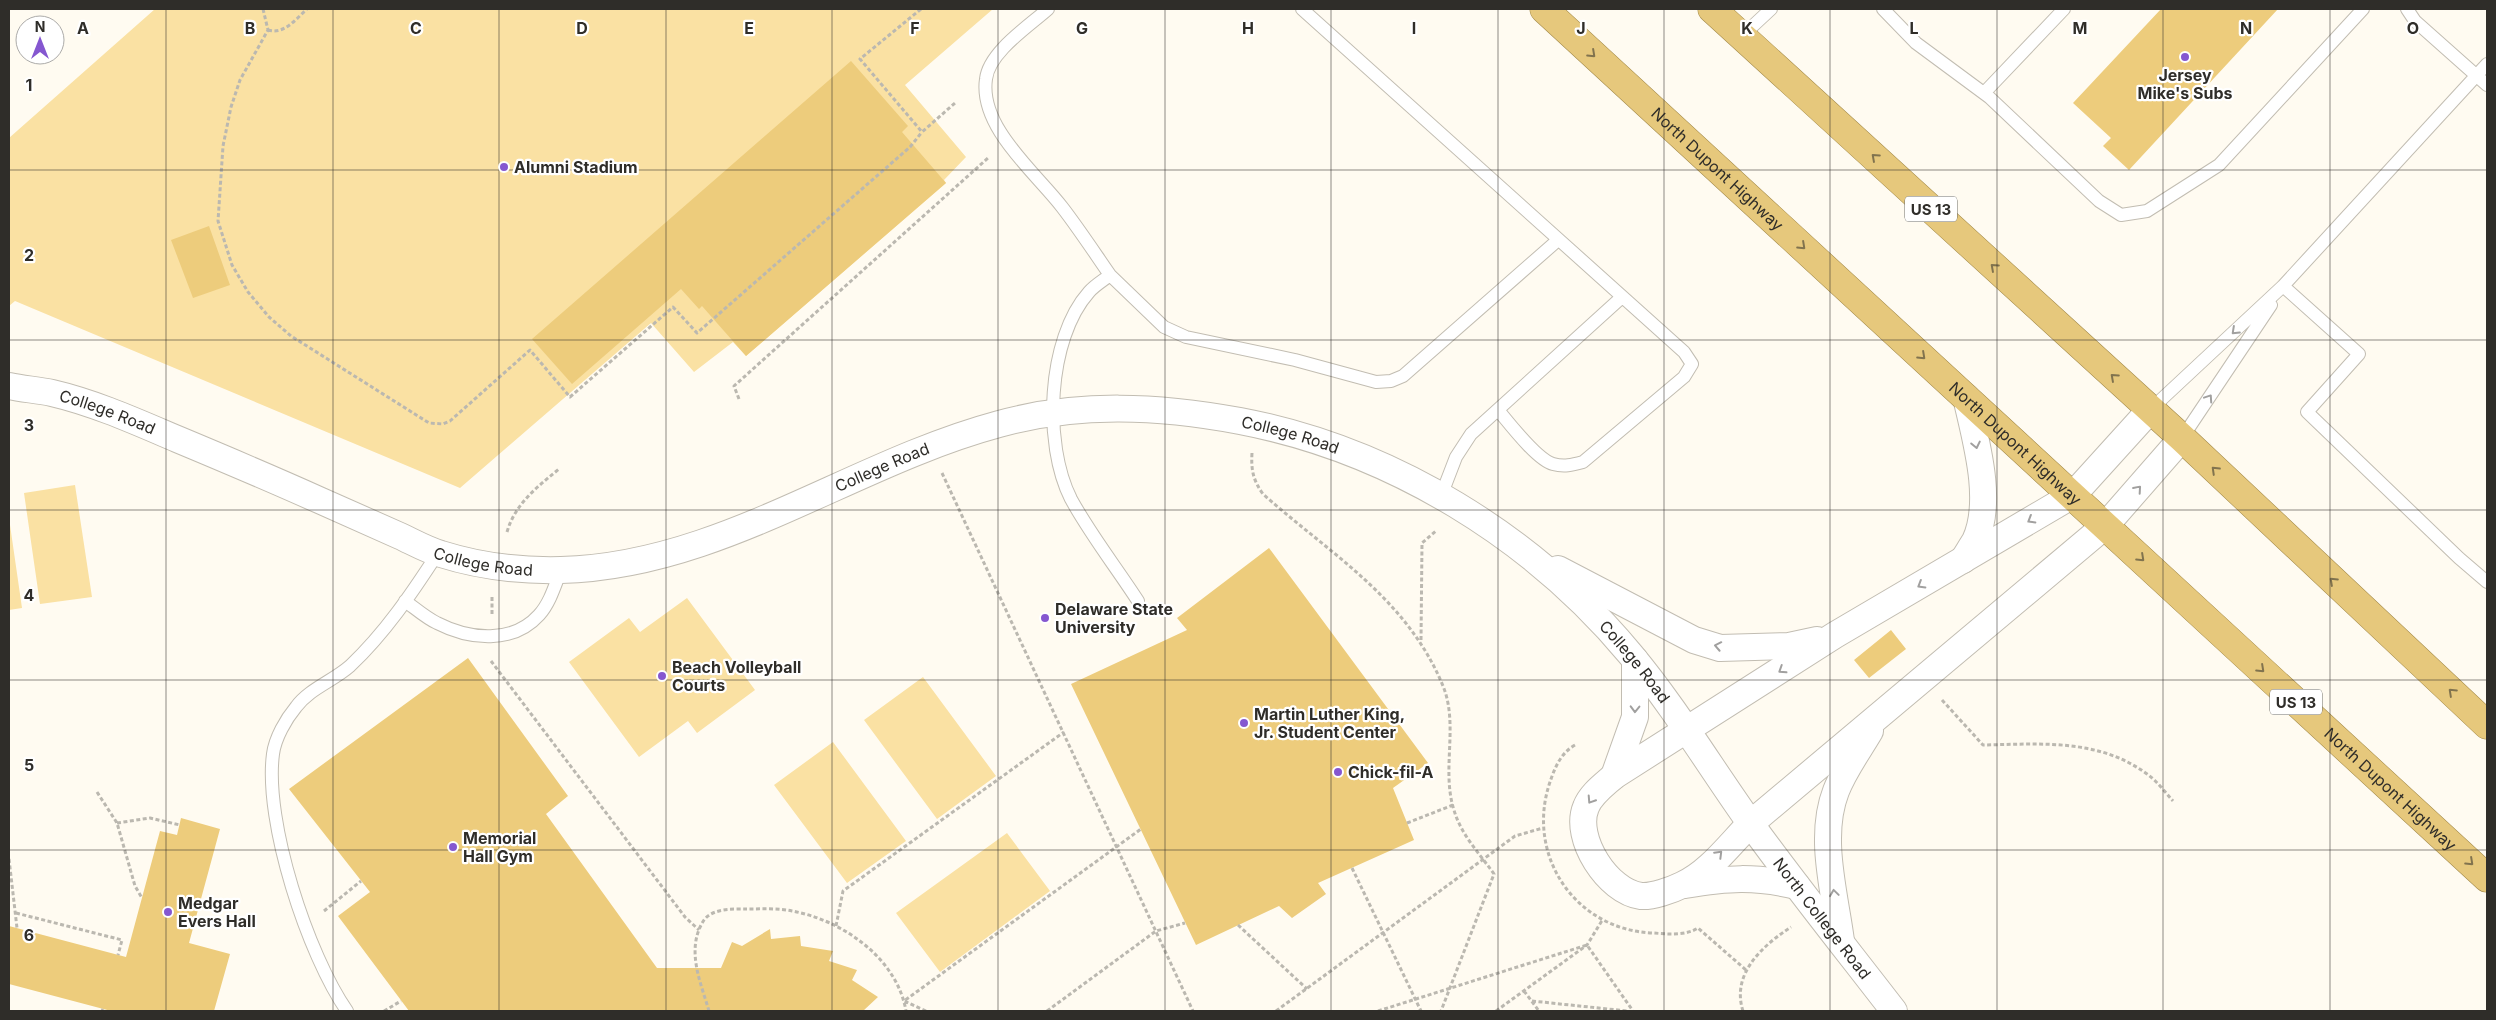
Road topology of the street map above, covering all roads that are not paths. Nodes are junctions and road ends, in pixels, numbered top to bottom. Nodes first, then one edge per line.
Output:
1 (1048, 9) edge
2 (1302, 9) edge
3 (1544, 9) edge
4 (1712, 9) edge
5 (1771, 9) edge
6 (1883, 9) edge
7 (2064, 9) edge
8 (2363, 9) edge
9 (2407, 9) edge
10 (1742, 36) junction
11 (2487, 64) edge
12 (2476, 75) junction
13 (2487, 85) edge
14 (1984, 93) junction
15 (1558, 240) junction
16 (1110, 275) junction
17 (2283, 286) junction
18 (1622, 298) junction
19 (9, 386) edge
20 (1966, 397) junction
21 (1498, 410) junction
22 (2150, 410) junction
23 (1053, 412) junction
24 (2182, 438) junction
25 (2073, 495) junction
26 (1441, 496) junction
27 (2106, 525) junction
28 (438, 553) junction
29 (1529, 553) junction
30 (1963, 560) junction
31 (561, 570) junction
32 (2487, 582) edge
33 (406, 601) junction
34 (1138, 601) dead end
35 (1835, 635) junction
36 (1635, 660) junction
37 (1878, 716) junction
38 (2487, 726) edge
39 (1687, 731) junction
40 (1614, 776) junction
41 (1750, 824) junction
42 (2487, 878) edge
43 (1682, 886) junction
44 (1797, 886) junction
45 (1841, 942) junction
46 (347, 1011) edge
47 (1894, 1011) edge

1 - 16 lane
2 - 15 lane
3 -> 20 highway, North Dupont Highway / US 13
4 - 10 highway, US 13
5 - 10 lane
6 - 14 lane
7 - 14 lane
8 - 14 lane
9 - 12 lane
22 -> 10 highway, US 13
11 - 12 lane
12 - 13 lane
12 - 17 lane
15 - 16 lane
15 - 18 lane
16 - 23 lane
17 -> 22 lane
24 -> 17 lane
17 - 32 lane
18 - 21 lane
18 - 21 lane
19 - 28 street, College Road
20 - 25 highway, North Dupont Highway / US 13
20 -> 30 street
21 - 26 lane
22 - 24 highway, US 13
22 - 25 street
23 - 26 street, College Road
23 - 31 street, College Road
23 - 34 lane
27 -> 24 street
38 -> 24 highway, US 13
25 - 27 highway, North Dupont Highway / US 13
25 -> 30 street
26 - 29 street, College Road
27 - 37 street
27 -> 42 highway, North Dupont Highway / US 13
28 - 31 street, College Road
28 - 33 lane
35 -> 29 street
29 - 36 street, College Road
30 -> 35 street
31 - 33 lane
33 - 46 lane
35 -> 39 street
36 - 39 street, College Road
36 -> 40 street
37 - 41 street
45 -> 37 street
39 - 40 street
39 - 41 street
40 -> 43 street
43 -> 41 street
41 - 44 street, North College Road
43 - 44 street
44 - 45 street, North College Road
45 - 47 street, North College Road

